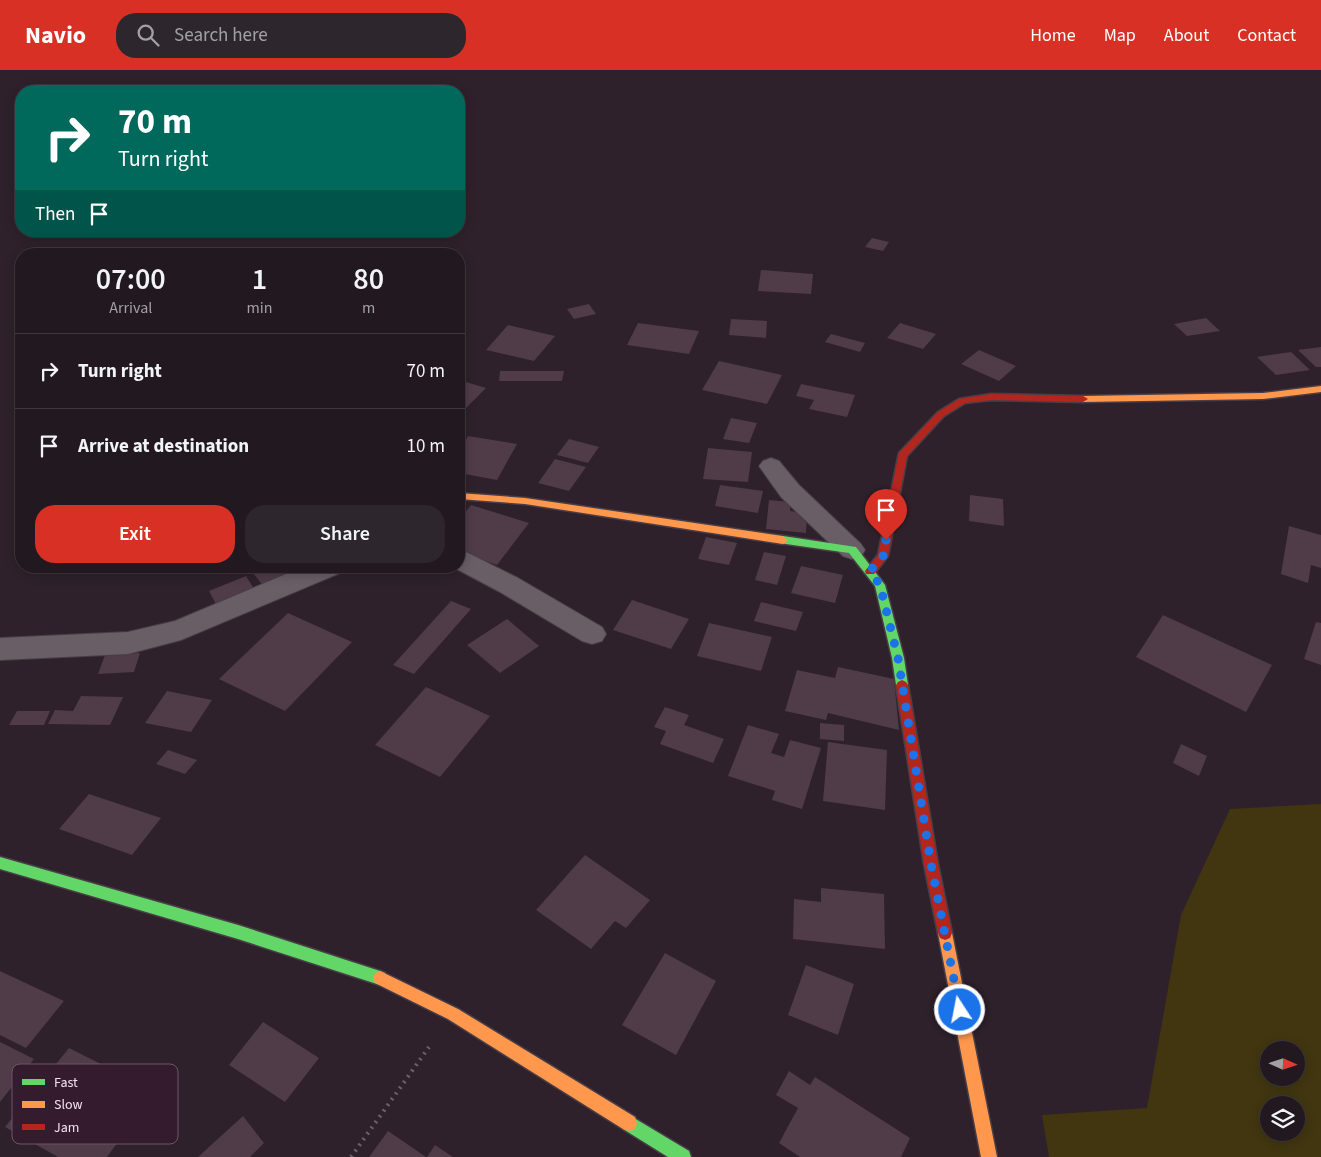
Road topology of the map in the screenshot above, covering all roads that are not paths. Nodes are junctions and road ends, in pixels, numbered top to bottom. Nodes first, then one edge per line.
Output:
1 (1321, 389) edge
2 (771, 466) dead end
3 (465, 496) edge
4 (852, 550) junction
5 (465, 562) edge
6 (870, 571) junction
7 (315, 573) edge
8 (592, 634) dead end
9 (0, 649) edge
10 (0, 863) edge
11 (683, 1157) edge
12 (989, 1157) edge

1 - 6 street
2 - 4 street
3 - 4 street
4 - 6 street
5 - 8 street
6 - 12 street
7 - 9 street
10 - 11 street

